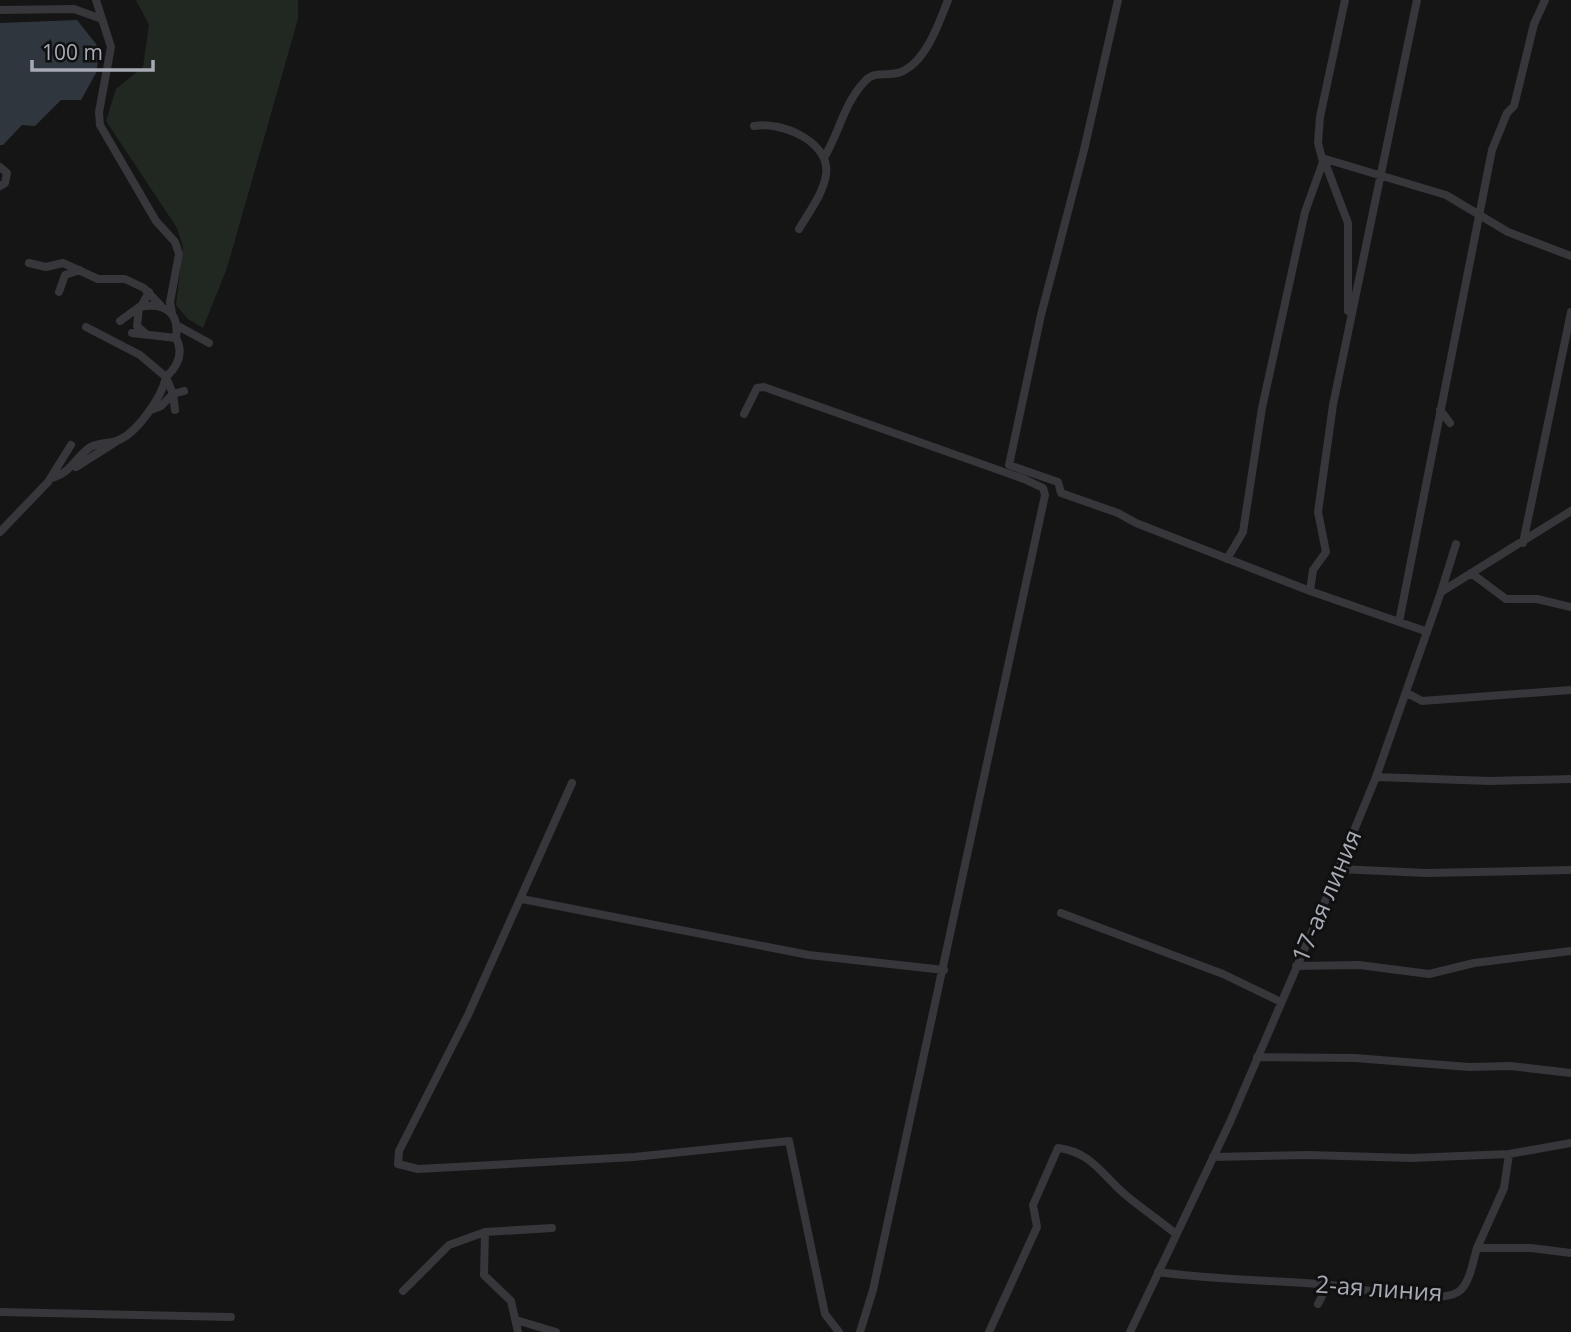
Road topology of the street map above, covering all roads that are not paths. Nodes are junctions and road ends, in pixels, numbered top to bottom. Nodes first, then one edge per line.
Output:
1 (96, 0) edge
2 (948, 0) edge
3 (1118, 0) edge
4 (1345, 0) edge
5 (1417, 0) edge
6 (1545, 0) edge
7 (0, 10) edge
8 (102, 19) junction
9 (754, 126) dead end
10 (824, 158) junction
11 (1322, 158) junction
12 (0, 167) edge
13 (1379, 177) junction
14 (0, 186) edge
15 (1480, 214) junction
16 (799, 229) dead end
17 (1571, 256) edge
18 (29, 263) dead end
19 (69, 268) junction
20 (59, 292) dead end
21 (149, 292) junction
22 (161, 306) junction
23 (139, 307) junction
24 (1571, 312) edge
25 (172, 313) junction
26 (120, 321) dead end
27 (1349, 324) junction
28 (86, 327) dead end
29 (181, 328) junction
30 (132, 333) dead end
31 (146, 334) junction
32 (176, 338) junction
33 (209, 343) dead end
34 (180, 356) junction
35 (166, 377) junction
36 (184, 391) dead end
37 (173, 394) junction
38 (151, 410) junction
39 (175, 410) dead end
40 (1440, 410) junction
41 (744, 414) dead end
42 (1450, 423) dead end
43 (71, 445) dead end
44 (51, 478) junction
45 (1571, 510) edge
46 (0, 532) edge
47 (1523, 542) junction
48 (1456, 544) dead end
49 (1227, 559) junction
50 (1471, 573) junction
51 (1310, 591) junction
52 (1441, 592) junction
53 (1571, 607) edge
54 (1399, 622) junction
55 (1425, 631) junction
56 (1571, 690) edge
57 (1407, 693) junction
58 (1376, 777) junction
59 (1571, 779) edge
60 (572, 783) dead end
61 (1339, 869) junction
62 (1571, 870) edge
63 (522, 898) junction
64 (1061, 913) dead end
65 (1571, 951) edge
66 (1296, 966) junction
67 (944, 970) junction
68 (1281, 1002) junction
69 (1257, 1058) junction
70 (1571, 1073) edge
71 (1571, 1143) edge
72 (1509, 1154) junction
73 (1213, 1157) junction
74 (552, 1228) dead end
75 (485, 1232) junction
76 (1176, 1234) junction
77 (1477, 1248) junction
78 (1571, 1252) edge
79 (1158, 1272) junction
80 (1328, 1285) junction
81 (403, 1291) dead end
82 (1318, 1304) dead end
83 (0, 1312) edge
84 (231, 1317) dead end
85 (516, 1320) junction
86 (518, 1332) edge
87 (556, 1332) edge
88 (839, 1332) edge
89 (860, 1332) edge
90 (989, 1332) edge
91 (1130, 1332) edge

1 - 8 street
2 - 10 street
3 - 49 street
4 - 11 street
5 - 13 street
6 - 15 street
7 - 8 street
8 - 25 street
9 - 10 street
10 - 16 street
11 - 13 street
11 - 27 street
11 - 49 street
12 - 14 street
13 - 15 street
13 - 27 street
15 - 17 street
15 - 40 street
18 - 19 street
19 - 20 street
19 - 21 street
21 - 22 street
21 - 23 street
22 - 23 street
22 - 25 street
23 - 26 street
23 - 31 street
24 - 47 street
25 - 29 street
27 - 51 street
28 - 35 street
29 - 32 street
29 - 33 street
29 - 34 street
30 - 31 street
31 - 32 street
32 - 34 street
34 - 35 street
35 - 37 street
35 - 38 street
36 - 37 street
37 - 38 street
37 - 39 street
38 - 44 street
40 - 42 street
40 - 54 street
41 - 67 street
43 - 44 street
44 - 46 street
45 - 47 street
47 - 50 street
48 - 52 street, 17-ая линия
49 - 51 street
50 - 52 street
50 - 53 street
51 - 54 street
52 - 55 street, 17-ая линия
54 - 55 street
55 - 57 street, 17-ая линия
56 - 57 street
57 - 58 street, 17-ая линия
58 - 59 street
58 - 61 street, 17-ая линия
60 - 63 street
61 - 62 street
61 - 66 street, 17-ая линия
63 - 67 street
63 - 88 street
64 - 68 street
65 - 66 street
66 - 68 street, 17-ая линия
67 - 89 street
68 - 69 street, 17-ая линия
69 - 70 street
69 - 73 street, 17-ая линия
71 - 72 street
72 - 73 street
72 - 77 street, 2-ая линия
73 - 76 street, 17-ая линия
74 - 75 street
75 - 81 street
75 - 85 street
76 - 79 street, 17-ая линия
76 - 90 street
77 - 78 street
77 - 80 street, 2-ая линия
79 - 80 street, 2-ая линия
79 - 91 street, 17-ая линия
80 - 82 street
83 - 84 street
85 - 86 street
85 - 87 street

